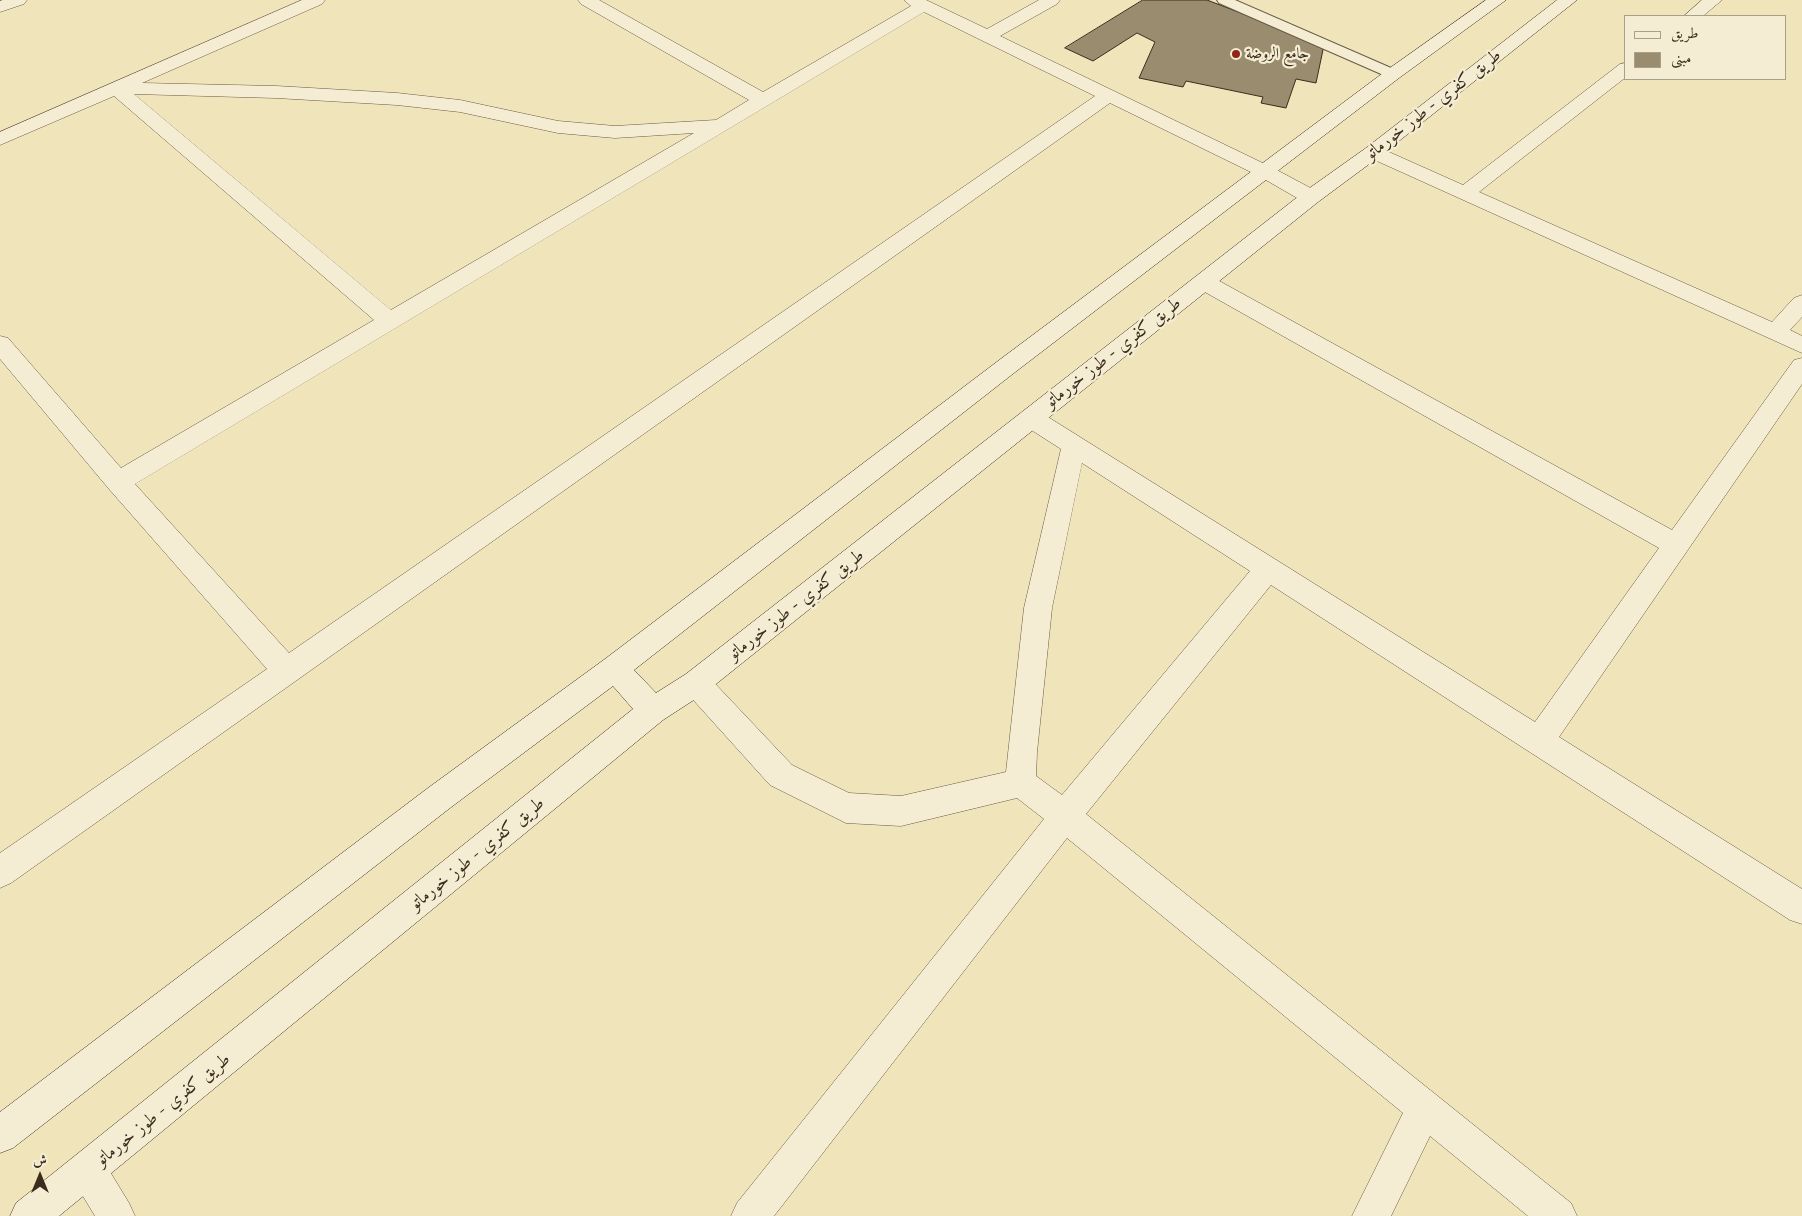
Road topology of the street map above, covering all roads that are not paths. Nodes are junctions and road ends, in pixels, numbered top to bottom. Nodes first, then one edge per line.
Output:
1 (18, 0) edge
2 (316, 0) edge
3 (587, 0) edge
4 (1051, 0) edge
5 (1224, 0) edge
6 (1496, 0) edge
7 (1568, 0) edge
8 (1713, 0) edge
9 (919, 3) edge
10 (0, 7) edge
11 (1693, 15) edge
12 (988, 36) junction
13 (1624, 70) edge
14 (1393, 74) junction
15 (116, 88) junction
16 (1108, 95) junction
17 (763, 100) junction
18 (721, 125) junction
19 (0, 139) edge
20 (1373, 152) junction
21 (1266, 172) junction
22 (1464, 194) junction
23 (1311, 197) junction
24 (1204, 282) junction
25 (1802, 303) edge
26 (389, 320) junction
27 (1775, 333) junction
28 (0, 344) edge
29 (1802, 346) edge
30 (1802, 366) edge
31 (1031, 418) junction
32 (1074, 446) junction
33 (118, 482) junction
34 (1677, 545) junction
35 (1268, 569) junction
36 (615, 668) junction
37 (287, 671) junction
38 (696, 683) junction
39 (653, 711) junction
40 (1540, 741) junction
41 (1021, 783) junction
42 (1065, 816) junction
43 (0, 872) edge
44 (1802, 908) edge
45 (1425, 1108) junction
46 (0, 1134) edge
47 (88, 1170) junction
48 (29, 1216) edge
49 (116, 1216) edge
50 (750, 1216) edge
51 (1370, 1216) edge
52 (1558, 1216) edge

1 - 10 street
2 - 15 street
3 - 17 street
4 - 12 street
5 - 14 lane
6 - 14 street
7 - 20 street, طريق كفري - طوز خورماتو
8 - 11 street
9 - 12 street
9 - 17 street
12 - 16 street
13 - 22 street
14 - 21 street
15 - 18 street
15 - 19 street
15 - 26 street
16 - 21 street
16 - 37 street
17 - 18 street
18 - 26 street
20 - 22 street
20 - 23 street, طريق كفري - طوز خورماتو
21 - 23 street
21 - 36 street
22 - 27 street
23 - 24 street, طريق كفري - طوز خورماتو
24 - 31 street, طريق كفري - طوز خورماتو
24 - 34 street
25 - 27 street
26 - 33 street
27 - 29 street
28 - 33 street
30 - 34 street
31 - 32 street
31 - 38 street, طريق كفري - طوز خورماتو
32 - 35 street
32 - 41 street
33 - 37 street
34 - 40 street
35 - 40 street
35 - 42 street
36 - 39 street
36 - 46 street
37 - 43 street
38 - 39 street, طريق كفري - طوز خورماتو
38 - 41 street
39 - 47 street, طريق كفري - طوز خورماتو
40 - 44 street
41 - 42 street
42 - 45 street
42 - 50 street
45 - 51 street
45 - 52 street
47 - 48 street, طريق كفري - طوز خورماتو
47 - 49 street

